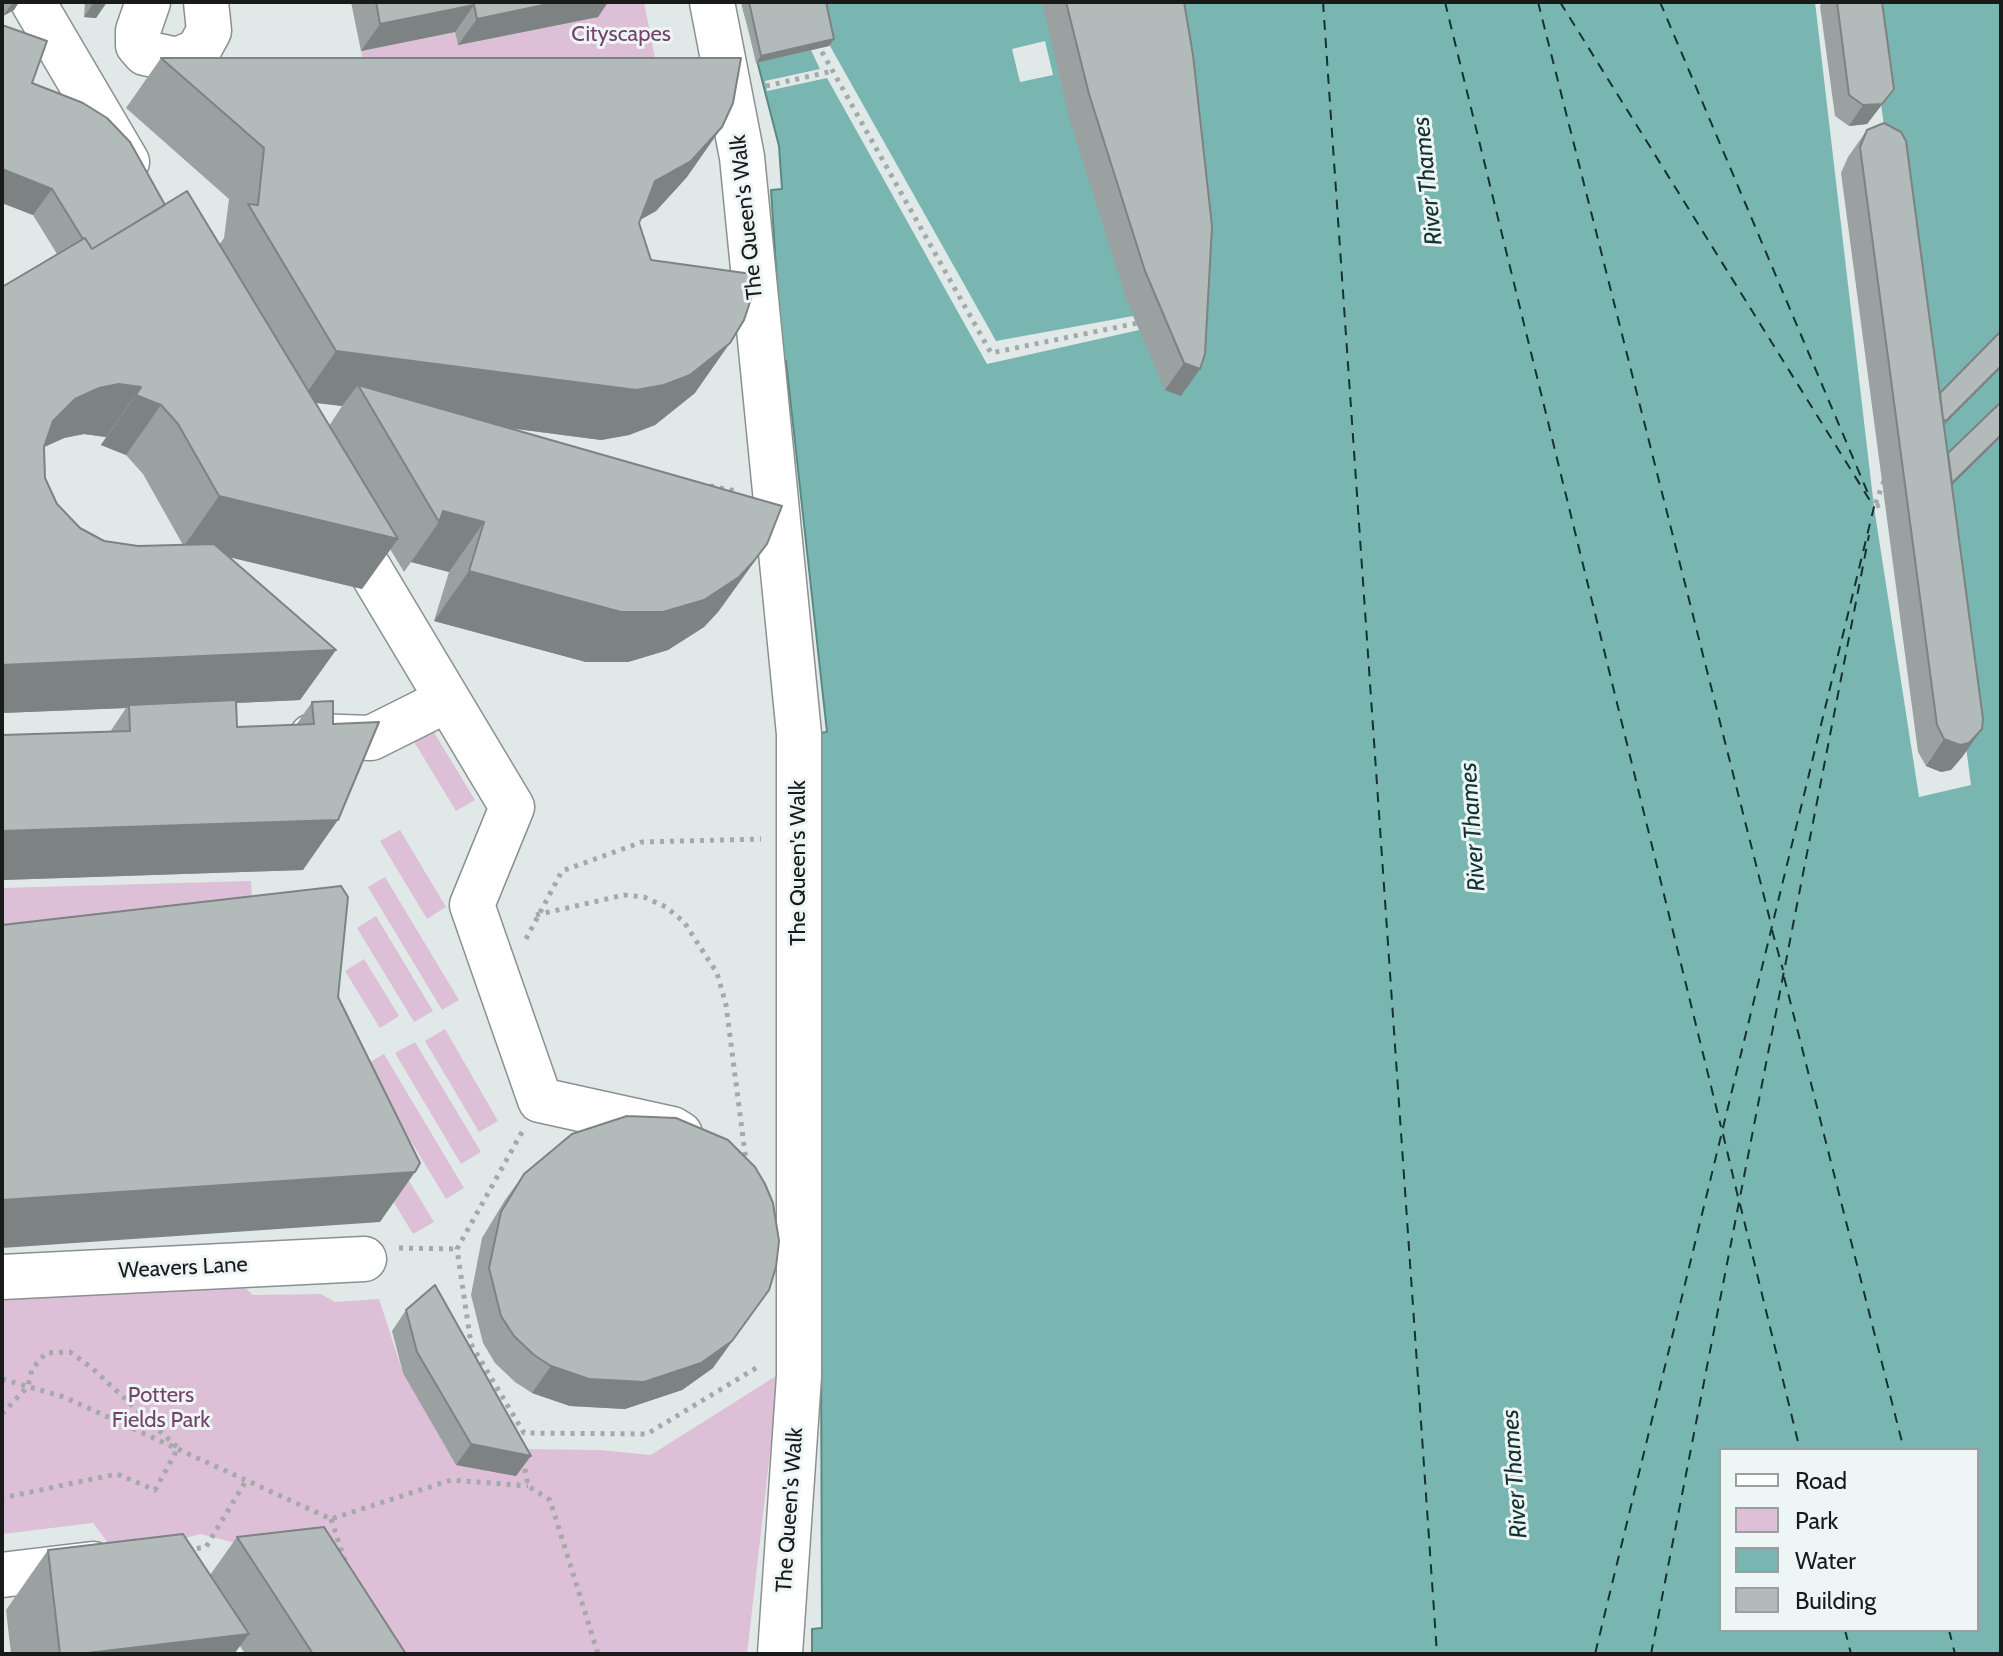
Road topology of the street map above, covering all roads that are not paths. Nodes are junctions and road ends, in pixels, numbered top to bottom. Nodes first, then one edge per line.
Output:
1 (33, 2) edge
2 (206, 2) edge
3 (712, 2) edge
4 (146, 5) edge
5 (681, 79) edge
6 (748, 80) junction
7 (140, 100) dead end
8 (99, 118) junction
9 (147, 196) edge
10 (323, 491) edge
11 (440, 688) junction
12 (267, 737) edge
13 (710, 1153) edge
14 (747, 1178) edge
15 (800, 1212) junction
16 (379, 1254) road end
17 (2, 1277) edge
18 (115, 1561) edge
19 (2, 1575) edge
20 (780, 1654) edge

1 - 8 street
2 - 4 street
3 - 6 street, The Queen's Walk
5 - 6 street
6 - 15 street, The Queen's Walk
7 - 8 street
8 - 9 street
10 - 11 street
11 - 12 street
11 - 13 street
14 - 15 street
15 - 20 street, The Queen's Walk
16 - 17 street, Weavers Lane
18 - 19 street

